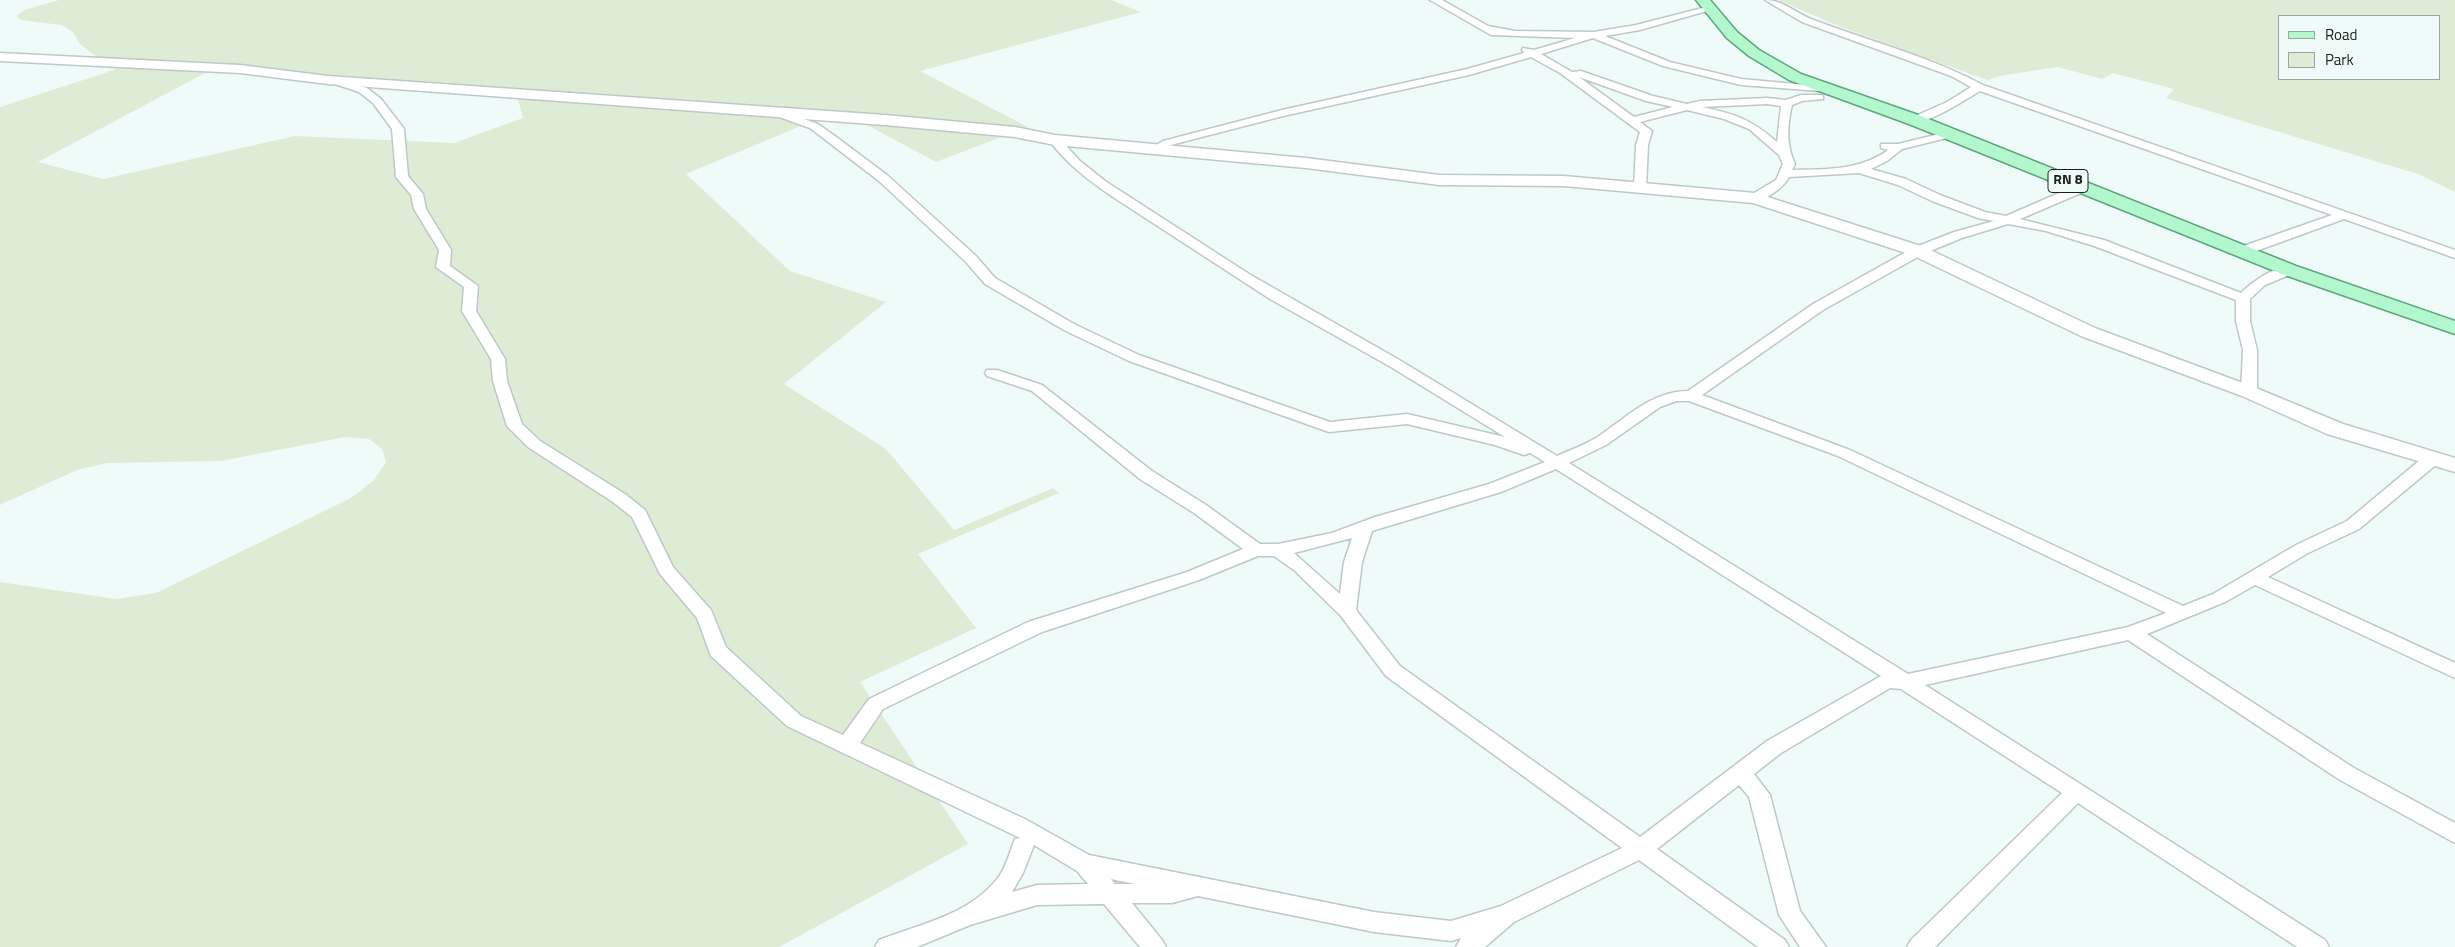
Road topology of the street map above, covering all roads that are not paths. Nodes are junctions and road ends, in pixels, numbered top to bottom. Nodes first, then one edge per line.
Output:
1 (1435, 0) edge
2 (1770, 0) edge
3 (1707, 3) edge
4 (1484, 28) junction
5 (1594, 34) junction
6 (1532, 53) junction
7 (0, 57) edge
8 (1554, 65) junction
9 (328, 80) junction
10 (1979, 87) junction
11 (1829, 90) junction
12 (1853, 99) junction
13 (1787, 103) junction
14 (1686, 107) junction
15 (772, 111) junction
16 (1634, 120) junction
17 (1915, 120) junction
18 (1951, 134) junction
19 (1054, 140) junction
20 (1885, 146) dead end
21 (1898, 147) junction
22 (1154, 150) junction
23 (1782, 152) junction
24 (1860, 169) junction
25 (1785, 174) junction
26 (2084, 187) junction
27 (1640, 188) junction
28 (1756, 198) junction
29 (2344, 214) junction
30 (2005, 221) junction
31 (1918, 251) junction
32 (2243, 251) junction
33 (2455, 254) edge
34 (2290, 270) junction
35 (2243, 298) junction
36 (2455, 328) edge
37 (992, 373) dead end
38 (2249, 392) junction
39 (1692, 396) junction
40 (2432, 459) junction
41 (1557, 461) junction
42 (2455, 465) edge
43 (1364, 528) junction
44 (1256, 550) junction
45 (1278, 550) junction
46 (2255, 578) junction
47 (1347, 611) junction
48 (2183, 614) junction
49 (2131, 633) junction
50 (2455, 671) edge
51 (1907, 682) junction
52 (847, 745) junction
53 (1740, 774) junction
54 (2077, 791) junction
55 (2455, 834) edge
56 (1023, 846) dead end
57 (1641, 849) junction
58 (1085, 864) junction
59 (1198, 887) junction
60 (1107, 893) junction
61 (967, 916) junction
62 (1506, 916) junction
63 (887, 947) edge
64 (1154, 947) edge
65 (1468, 947) edge
66 (1777, 947) edge
67 (1814, 947) edge
68 (1919, 947) edge
69 (2317, 947) edge

1 - 4 street
2 - 10 street
3 - 5 street
3 - 11 main road, RN 8
4 - 5 street
4 - 6 street
5 - 6 street
5 - 11 street
6 - 8 street
6 - 22 street
7 - 9 street
8 - 14 street
8 - 16 street
9 - 15 street
9 - 52 street
10 - 17 street
10 - 29 street
11 - 12 main road, RN 8
12 - 13 street
12 - 17 main road, RN 8
13 - 14 street
13 - 23 street
14 - 16 street
14 - 23 street
15 - 19 street
15 - 41 street
16 - 27 street
17 - 18 main road, RN 8
18 - 21 street
18 - 26 main road, RN 8
19 - 22 street
19 - 41 street
20 - 21 street
21 - 24 street
22 - 27 street
23 - 25 street
24 - 25 street
24 - 30 street
25 - 28 street
26 - 30 street
26 - 32 main road, RN 8
27 - 28 street
28 - 31 street
29 - 32 street
29 - 33 street
30 - 31 street
30 - 35 street
31 - 38 street
31 - 39 street
32 - 34 main road, RN 8
34 - 35 street
34 - 36 main road, RN 8
35 - 38 street
37 - 44 street
38 - 40 street
39 - 41 street
39 - 48 street
40 - 42 street
40 - 46 street
41 - 43 street
41 - 51 street
43 - 45 street
43 - 47 street
44 - 45 street
44 - 52 street
45 - 47 street
46 - 48 street
46 - 50 street
47 - 57 street
48 - 49 street
49 - 51 street
49 - 55 street
51 - 53 street
51 - 54 street
52 - 58 street
53 - 57 street
53 - 67 street
54 - 68 street
54 - 69 street
56 - 61 street
57 - 62 street
57 - 66 street
58 - 59 street
58 - 60 street
59 - 60 street
59 - 62 street
60 - 61 street
60 - 64 street
61 - 63 street
62 - 65 street

